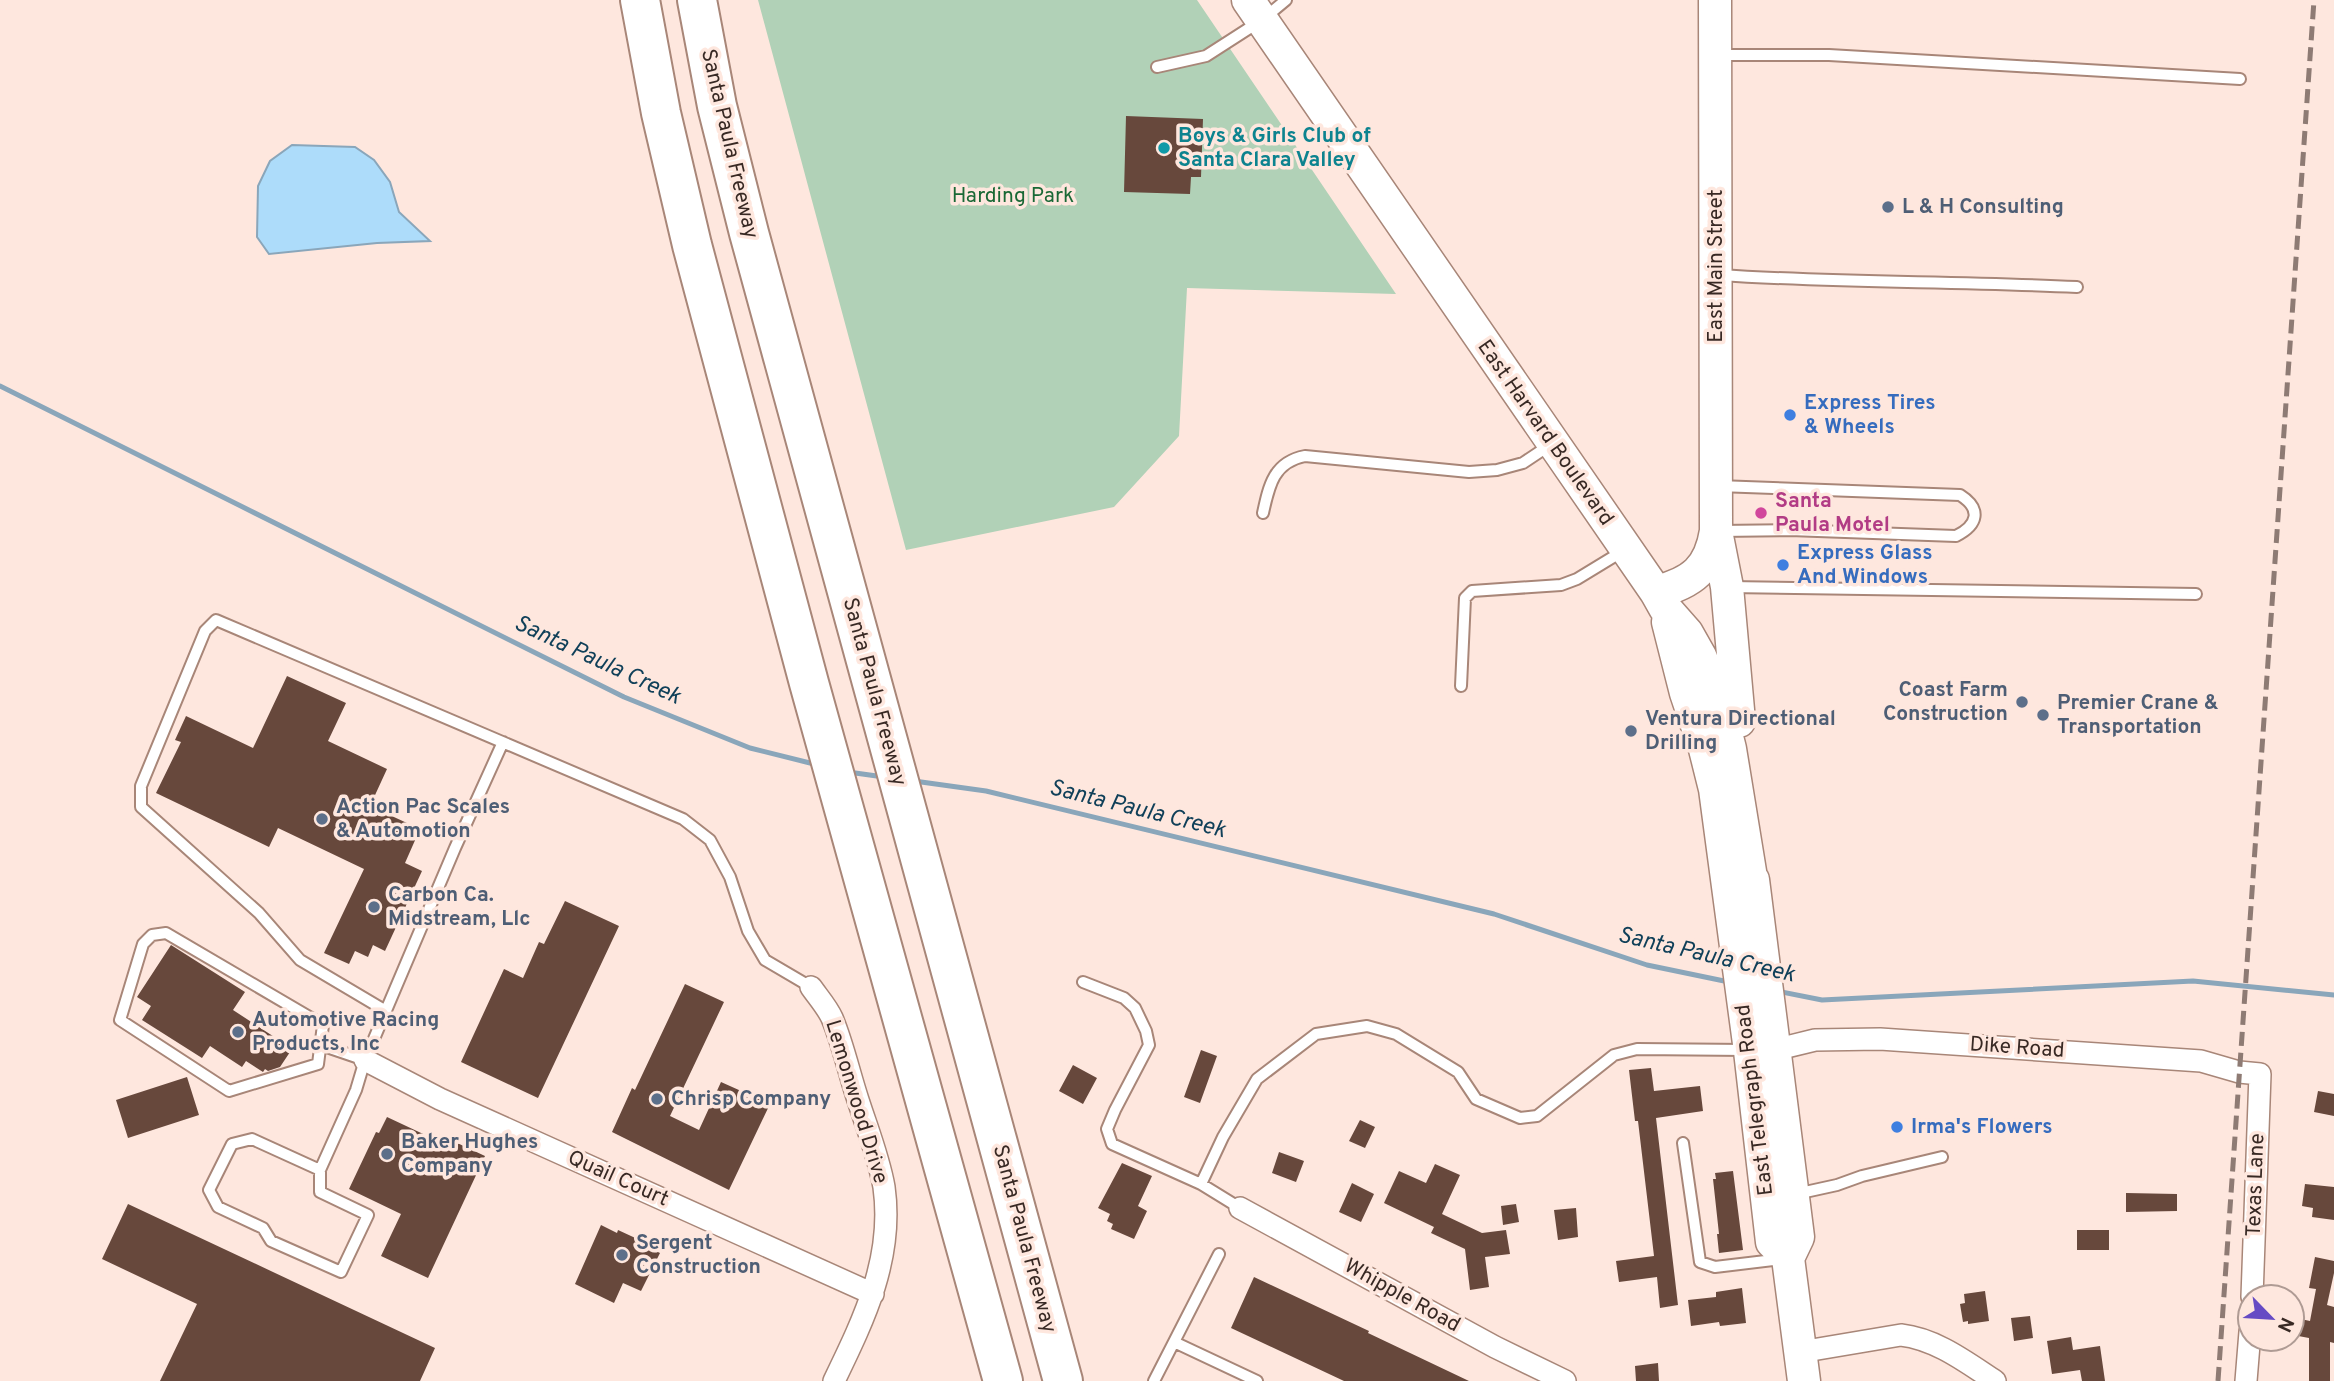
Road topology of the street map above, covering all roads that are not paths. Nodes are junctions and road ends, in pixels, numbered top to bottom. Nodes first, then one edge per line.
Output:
1 (640, 0) edge
2 (697, 0) edge
3 (1286, 0) edge
4 (1715, 0) edge
5 (1255, 10) edge
6 (1715, 55) junction
7 (1157, 67) dead end
8 (2240, 79) dead end
9 (1716, 275) junction
10 (2077, 287) dead end
11 (1552, 444) junction
12 (1716, 485) junction
13 (1263, 513) dead end
14 (1716, 531) junction
15 (1625, 549) junction
16 (1727, 587) junction
17 (2196, 594) dead end
18 (1660, 600) junction
19 (1731, 656) joint
20 (1461, 686) dead end
21 (503, 743) junction
22 (1743, 903) junction
23 (1083, 982) dead end
24 (811, 987) joint
25 (386, 1011) junction
26 (1761, 1041) junction
27 (321, 1045) junction
28 (365, 1060) junction
29 (2260, 1074) joint
30 (1683, 1143) dead end
31 (1942, 1157) dead end
32 (320, 1170) junction
33 (1201, 1184) junction
34 (1793, 1194) junction
35 (1240, 1208) joint
36 (1219, 1254) dead end
37 (1788, 1258) junction
38 (2253, 1283) edge
39 (873, 1294) junction
40 (1174, 1342) junction
41 (2248, 1353) edge
42 (1802, 1366) edge
43 (834, 1381) edge
44 (1003, 1381) edge
45 (1063, 1381) edge
46 (1154, 1381) edge
47 (1257, 1381) edge
48 (1566, 1381) edge
49 (1995, 1381) edge
50 (2246, 1381) edge

1 - 44 highway
2 - 45 highway, Santa Paula Freeway
3 - 5 lane
4 - 6 main road, East Main Street
5 - 7 lane
5 - 11 main road, East Harvard Boulevard
6 - 8 lane
6 - 9 main road, East Main Street
9 - 10 lane
9 - 12 main road, East Main Street
11 - 13 lane
11 - 15 main road, East Harvard Boulevard
12 - 14 main road, East Main Street
12 - 14 lane
14 - 16 main road, East Main Street
14 - 18 main road, East Main Street
15 - 18 main road, East Harvard Boulevard
15 - 20 lane
16 - 17 lane
16 - 19 main road, East Main Street
18 - 22 main road, East Harvard Boulevard
19 - 22 main road, East Telegraph Road
21 - 24 lane
21 - 25 lane
21 - 25 lane
22 - 26 main road, East Telegraph Road
23 - 33 lane
24 - 39 street, Lemonwood Drive
25 - 28 lane
26 - 29 street, Dike Road
26 - 33 lane
26 - 34 main road, East Telegraph Road
26 - 37 main road, East Telegraph Road
27 - 27 lane
27 - 28 lane
28 - 32 lane
28 - 39 street, Quail Court
29 - 38 street, Texas Lane
30 - 37 lane
31 - 34 lane
32 - 32 lane
33 - 35 lane
34 - 37 main road, East Telegraph Road
35 - 48 street, Whipple Road
36 - 40 lane
37 - 42 main road, East Telegraph Road
39 - 43 street, Lemonwood Drive
40 - 46 lane
40 - 47 lane
41 - 50 street
42 - 49 street

